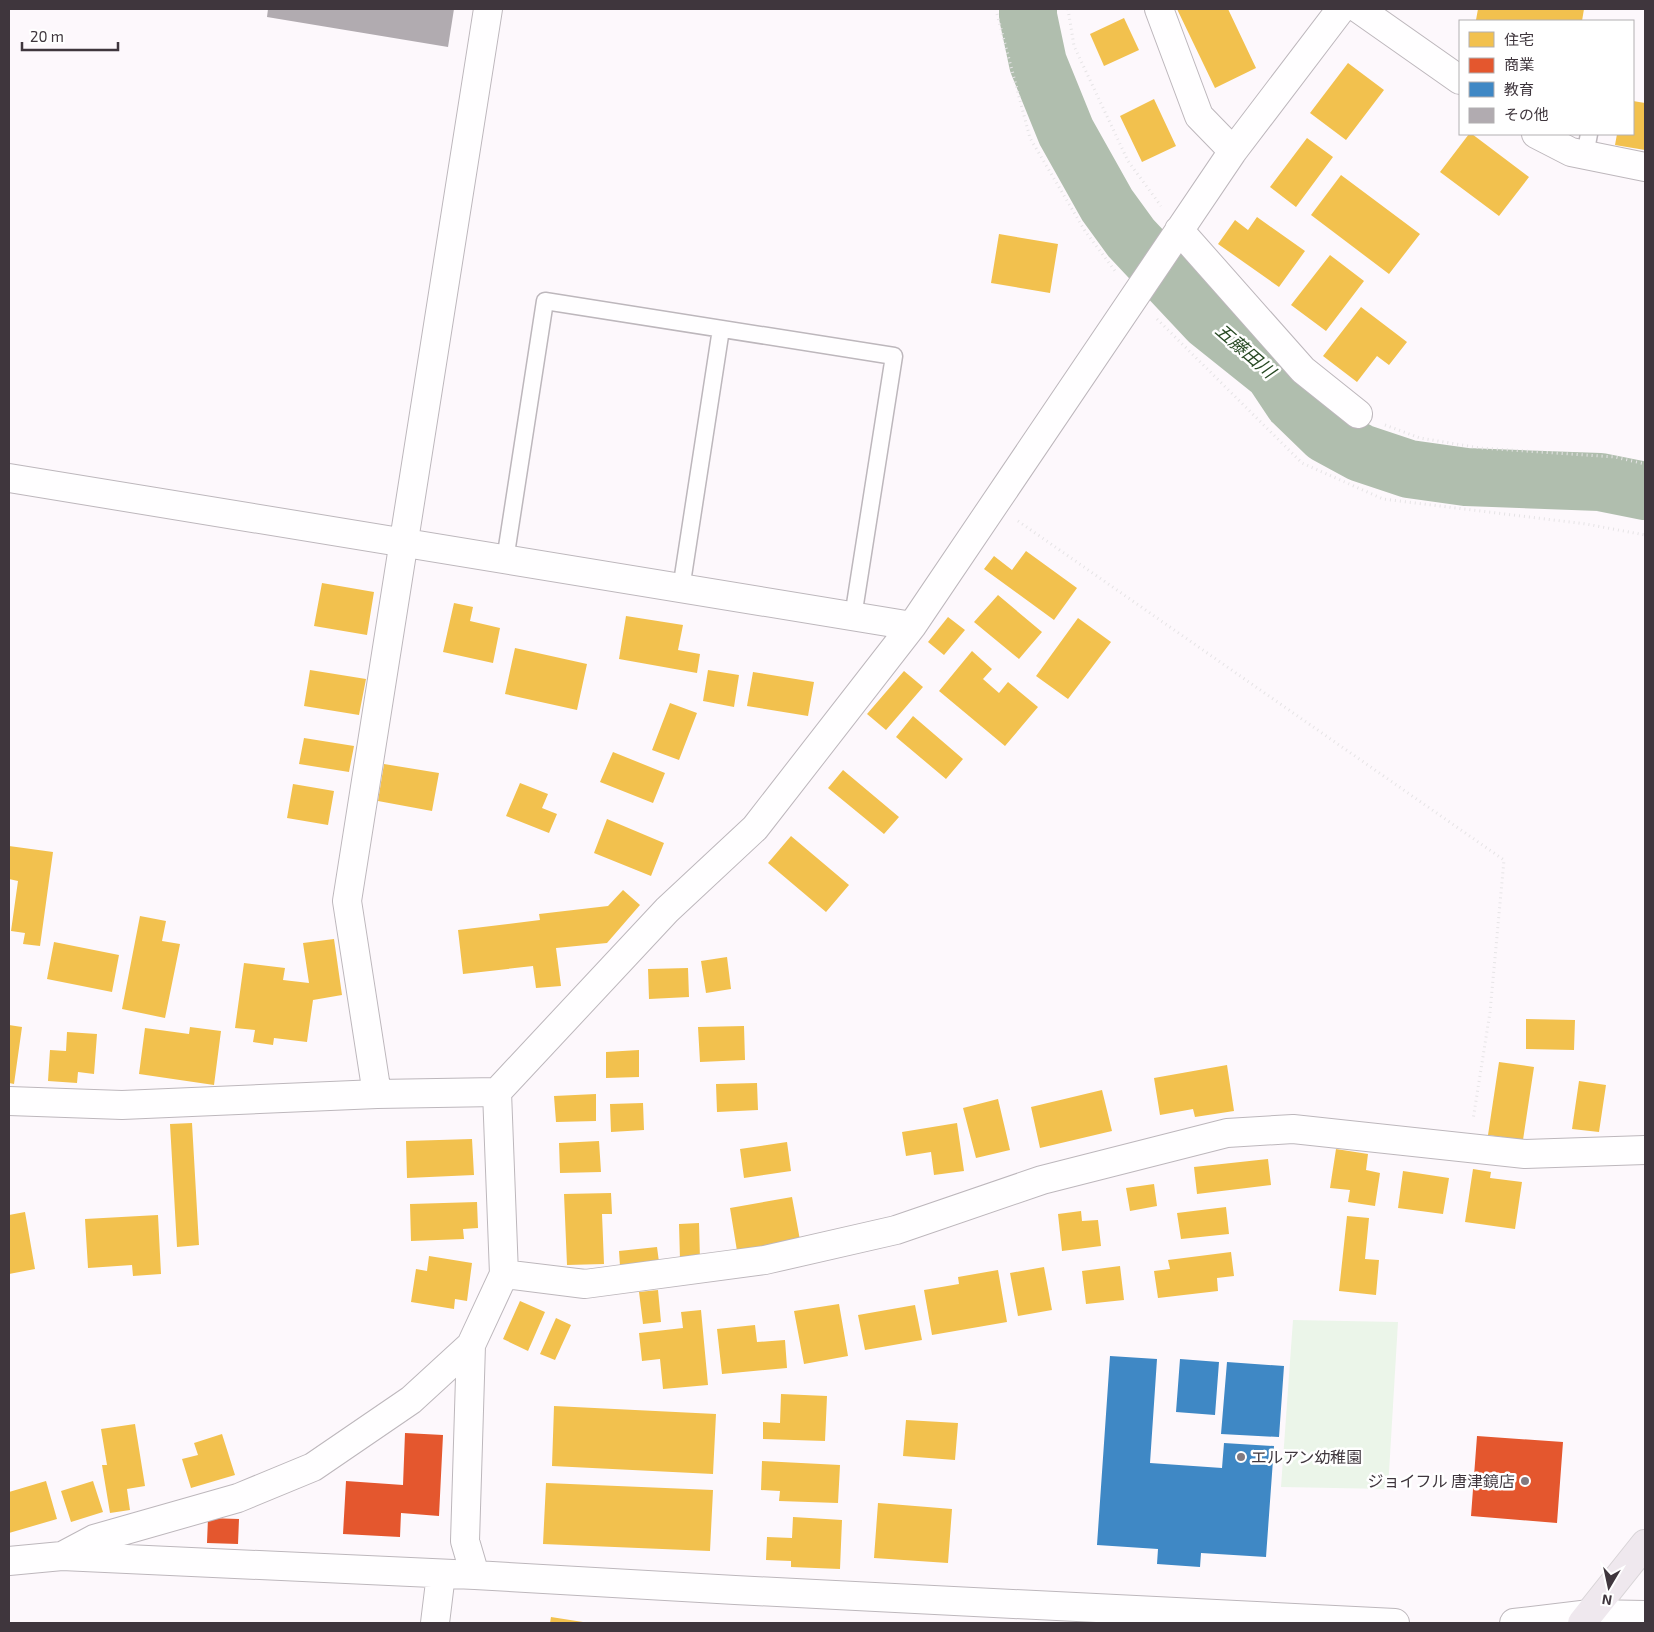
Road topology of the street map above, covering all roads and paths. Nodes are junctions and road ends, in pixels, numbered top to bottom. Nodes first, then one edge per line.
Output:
1 (488, 9) edge
2 (997, 9) edge
3 (1068, 9) edge
4 (1159, 9) edge
5 (1342, 9) edge
6 (1358, 9) edge
7 (1459, 79) edge
8 (1538, 135) edge
9 (1587, 144) edge
10 (1233, 151) junction
11 (1645, 167) edge
12 (1179, 230) junction
13 (1134, 297) junction
14 (721, 329) junction
15 (1358, 414) joint
16 (1645, 464) edge
17 (9, 478) edge
18 (994, 505) junction
19 (1645, 535) edge
20 (402, 543) junction
21 (505, 560) junction
22 (681, 589) junction
23 (853, 617) junction
24 (912, 626) junction
25 (497, 1092) junction
26 (377, 1094) junction
27 (9, 1101) edge
28 (1468, 1147) junction
29 (1645, 1150) edge
30 (504, 1274) junction
31 (471, 1345) junction
32 (1645, 1544) edge
33 (62, 1556) junction
34 (9, 1561) edge
35 (441, 1574) junction
36 (475, 1575) junction
37 (1645, 1615) edge
38 (1107, 1616) edge
39 (1586, 1618) edge
40 (435, 1623) edge
41 (1395, 1623) edge
42 (1514, 1623) edge

1 - 20 street
2 - 13 path
3 - 12 path
4 - 10 street
5 - 10 street
6 - 7 street
8 - 9 street
9 - 11 street
10 - 12 street
12 - 13 street
12 - 15 street
13 - 18 street
13 - 19 path
14 - 21 lane
14 - 22 lane
14 - 23 lane
15 - 16 path
17 - 20 street
18 - 24 street
18 - 28 path
20 - 21 street
20 - 26 street
21 - 22 street
22 - 23 street
23 - 24 street
24 - 25 street
25 - 26 street
25 - 30 street
26 - 27 street
28 - 29 street
28 - 30 street
30 - 31 street
31 - 33 street
31 - 36 street
32 - 39 main road
33 - 34 street
33 - 35 street
35 - 36 street
35 - 40 street
36 - 38 street
37 - 39 street
38 - 41 street
39 - 42 street

